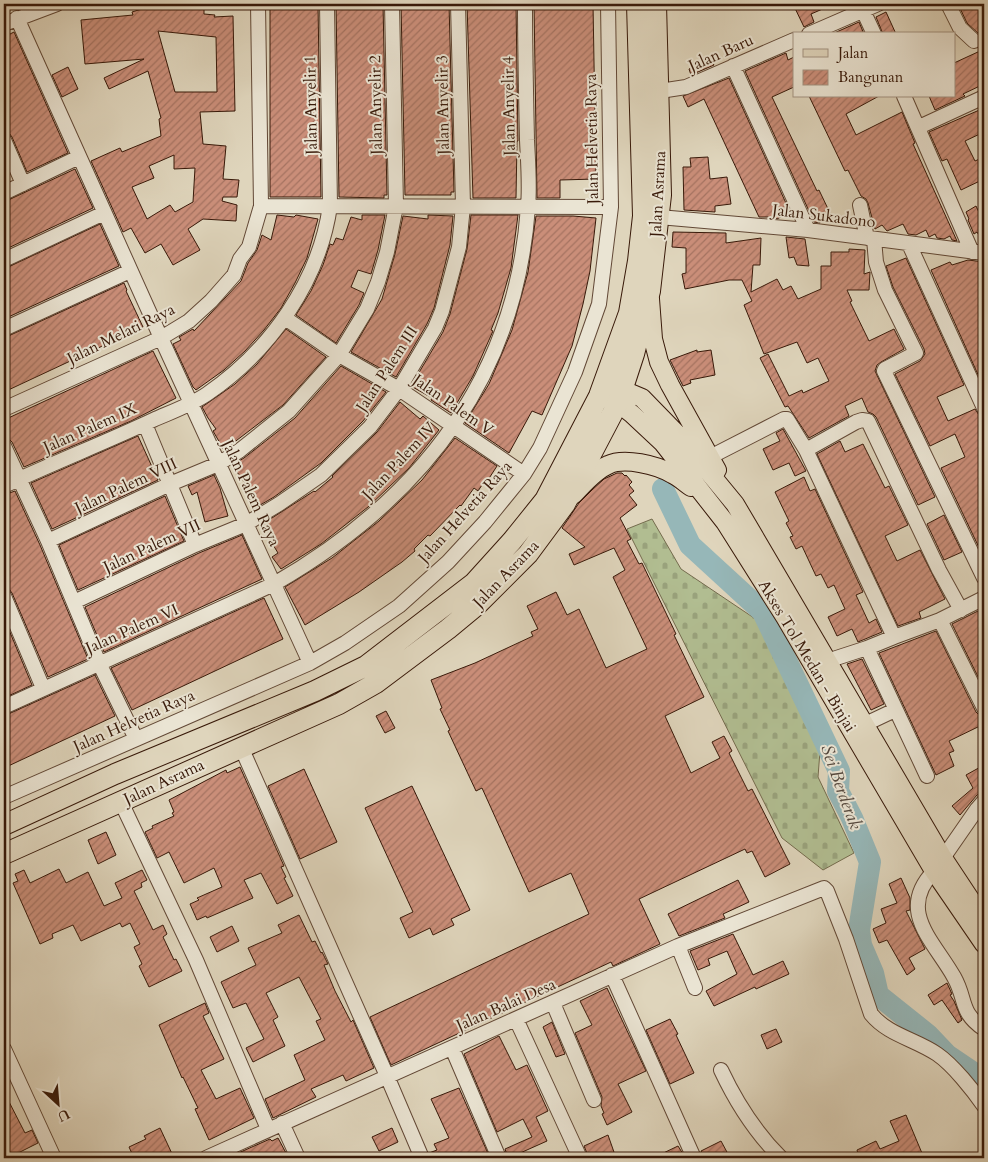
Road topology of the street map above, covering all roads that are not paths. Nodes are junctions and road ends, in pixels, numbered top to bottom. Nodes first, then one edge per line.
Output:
1 (57, 4) edge
2 (258, 4) edge
3 (328, 4) edge
4 (392, 4) edge
5 (458, 4) edge
6 (524, 4) edge
7 (608, 4) edge
8 (637, 4) edge
9 (656, 4) edge
10 (878, 4) edge
11 (948, 4) edge
12 (862, 7) edge
13 (7, 22) edge
14 (813, 32) edge
15 (873, 32) edge
16 (793, 40) edge
17 (974, 40) dead end
18 (733, 66) junction
19 (674, 89) junction
20 (640, 92) junction
21 (984, 96) edge
22 (905, 98) edge
23 (918, 127) junction
24 (4, 140) edge
25 (79, 157) junction
26 (23, 184) junction
27 (4, 193) edge
28 (860, 205) dead end
29 (261, 206) junction
30 (330, 206) junction
31 (396, 206) junction
32 (463, 206) junction
33 (528, 207) junction
34 (611, 207) junction
35 (104, 213) junction
36 (659, 217) junction
37 (808, 230) junction
38 (871, 238) junction
39 (909, 244) junction
40 (978, 252) edge
41 (4, 260) edge
42 (130, 271) junction
43 (650, 291) junction
44 (284, 318) junction
45 (4, 329) edge
46 (161, 338) junction
47 (339, 355) junction
48 (399, 389) junction
49 (611, 393) junction
50 (190, 403) junction
51 (984, 408) edge
52 (4, 409) edge
53 (145, 424) junction
54 (454, 428) junction
55 (4, 446) edge
56 (806, 450) junction
57 (710, 457) junction
58 (218, 464) junction
59 (524, 474) junction
60 (19, 479) junction
61 (170, 484) junction
62 (4, 486) edge
63 (710, 501) junction
64 (564, 504) junction
65 (735, 504) junction
66 (246, 524) junction
67 (48, 540) junction
68 (196, 545) junction
69 (984, 578) edge
70 (274, 584) junction
71 (4, 596) edge
72 (984, 598) edge
73 (74, 602) junction
74 (961, 610) junction
75 (940, 620) junction
76 (894, 637) junction
77 (867, 648) junction
78 (828, 661) junction
79 (99, 663) junction
80 (310, 663) junction
81 (978, 683) edge
82 (43, 688) junction
83 (4, 706) edge
84 (984, 708) edge
85 (895, 710) junction
86 (858, 727) junction
87 (136, 739) junction
88 (241, 747) junction
89 (927, 776) dead end
90 (4, 797) edge
91 (984, 801) edge
92 (121, 802) junction
93 (4, 825) edge
94 (4, 854) edge
95 (939, 864) junction
96 (984, 920) edge
97 (984, 944) edge
98 (678, 946) junction
99 (612, 975) junction
100 (695, 988) dead end
101 (553, 1003) junction
102 (516, 1019) junction
103 (984, 1029) edge
104 (4, 1048) edge
105 (452, 1048) junction
106 (721, 1070) dead end
107 (387, 1076) junction
108 (594, 1100) dead end
109 (984, 1106) edge
110 (282, 1123) junction
111 (268, 1129) junction
112 (215, 1156) edge
113 (54, 1158) edge
114 (298, 1158) edge
115 (422, 1158) edge
116 (499, 1158) edge
117 (580, 1158) edge
118 (694, 1158) edge
119 (781, 1158) edge

1 - 13 street
2 - 29 street, Jalan Melati Raya
3 - 30 street, Jalan Anyelir 1
4 - 31 street, Jalan Anyelir 2
5 - 32 street, Jalan Anyelir 3
6 - 33 street, Jalan Anyelir 4
7 - 34 street, Jalan Helvetia Raya
8 - 20 highway, Jalan Asrama
9 - 19 highway, Jalan Asrama
10 - 12 street
11 - 17 street
12 - 14 street
12 - 15 street
13 - 25 street, Jalan Palem Raya
16 - 18 street, Jalan Baru
18 - 19 street, Jalan Baru
18 - 37 street
19 - 20 highway
19 - 36 highway, Jalan Asrama
20 - 49 highway, Jalan Asrama
21 - 23 street
22 - 23 street
23 - 40 street
24 - 26 street
25 - 26 street
25 - 35 street, Jalan Palem Raya
26 - 27 street
28 - 38 street
29 - 30 street
29 - 46 street, Jalan Melati Raya
30 - 31 street
30 - 44 street, Jalan Anyelir 1
31 - 32 street
31 - 47 street, Jalan Anyelir 2
32 - 33 street
32 - 48 street, Jalan Palem III
33 - 34 street
33 - 54 street, Jalan Palem IV
34 - 59 street, Jalan Helvetia Raya
35 - 41 street
35 - 42 street, Jalan Palem Raya
36 - 37 street, Jalan Sukadono
36 - 43 highway, Jalan Asrama
37 - 38 street, Jalan Sukadono
38 - 39 street, Jalan Sukadono
38 - 69 street
39 - 40 street, Jalan Sukadono
39 - 51 street
42 - 45 street
42 - 46 street, Jalan Palem Raya
43 - 49 highway, Jalan Asrama
43 - 57 main road
44 - 47 street, Jalan Palem V
44 - 50 street, Jalan Palem IX
46 - 50 street, Jalan Palem Raya
46 - 52 street, Jalan Melati Raya
47 - 48 street, Jalan Palem V
47 - 58 street, Jalan Palem VIII
48 - 54 street, Jalan Palem V
48 - 66 street, Jalan Palem III
49 - 63 main road, Akses Tol Medan - Binjai
49 - 64 highway, Jalan Asrama
49 - 65 main road, Akses Tol Medan - Binjai
49 - 93 highway, Jalan Asrama
50 - 53 street, Jalan Palem IX
50 - 58 street, Jalan Palem Raya
53 - 60 street, Jalan Palem IX
53 - 61 street
54 - 59 street, Jalan Palem V
54 - 70 street, Jalan Palem IV
55 - 60 street
56 - 57 street
56 - 74 street
56 - 76 street
57 - 65 main road
58 - 61 street, Jalan Palem VIII
58 - 66 street, Jalan Palem Raya
59 - 80 street, Jalan Helvetia Raya
60 - 62 street, Jalan Palem IX
60 - 67 street
61 - 67 street, Jalan Palem VIII
61 - 68 street
63 - 64 main road
63 - 86 main road, Akses Tol Medan - Binjai
64 - 88 highway, Jalan Asrama
65 - 78 main road, Akses Tol Medan - Binjai
66 - 68 street, Jalan Palem VII
66 - 70 street, Jalan Palem Raya
67 - 73 street
68 - 73 street, Jalan Palem VII
70 - 79 street, Jalan Palem VI
70 - 80 street, Jalan Palem Raya
71 - 82 street
72 - 74 street
73 - 79 street
74 - 75 street
75 - 76 street
75 - 81 street
76 - 77 street
77 - 78 street
77 - 85 street
78 - 86 main road, Akses Tol Medan - Binjai
79 - 82 street, Jalan Palem VI
79 - 87 street
80 - 87 street, Jalan Helvetia Raya
81 - 84 street
82 - 83 street, Jalan Palem VI
85 - 86 street
85 - 89 street
86 - 95 main road, Akses Tol Medan - Binjai
87 - 90 street, Jalan Helvetia Raya
88 - 92 highway, Jalan Asrama
88 - 107 street
91 - 95 street
92 - 94 highway, Jalan Asrama
92 - 111 street
95 - 96 main road, Akses Tol Medan - Binjai
95 - 97 main road, Akses Tol Medan - Binjai
95 - 103 street
98 - 99 street, Jalan Balai Desa
98 - 100 street
98 - 109 street, Jalan Balai Desa
99 - 101 street, Jalan Balai Desa
99 - 118 street
101 - 102 street, Jalan Balai Desa
101 - 108 street
102 - 105 street, Jalan Balai Desa
102 - 117 street
104 - 113 street
105 - 107 street, Jalan Balai Desa
105 - 116 street
106 - 119 street
107 - 110 street, Jalan Balai Desa
107 - 115 street
110 - 111 street, Jalan Balai Desa
110 - 114 street
111 - 112 street, Jalan Balai Desa

